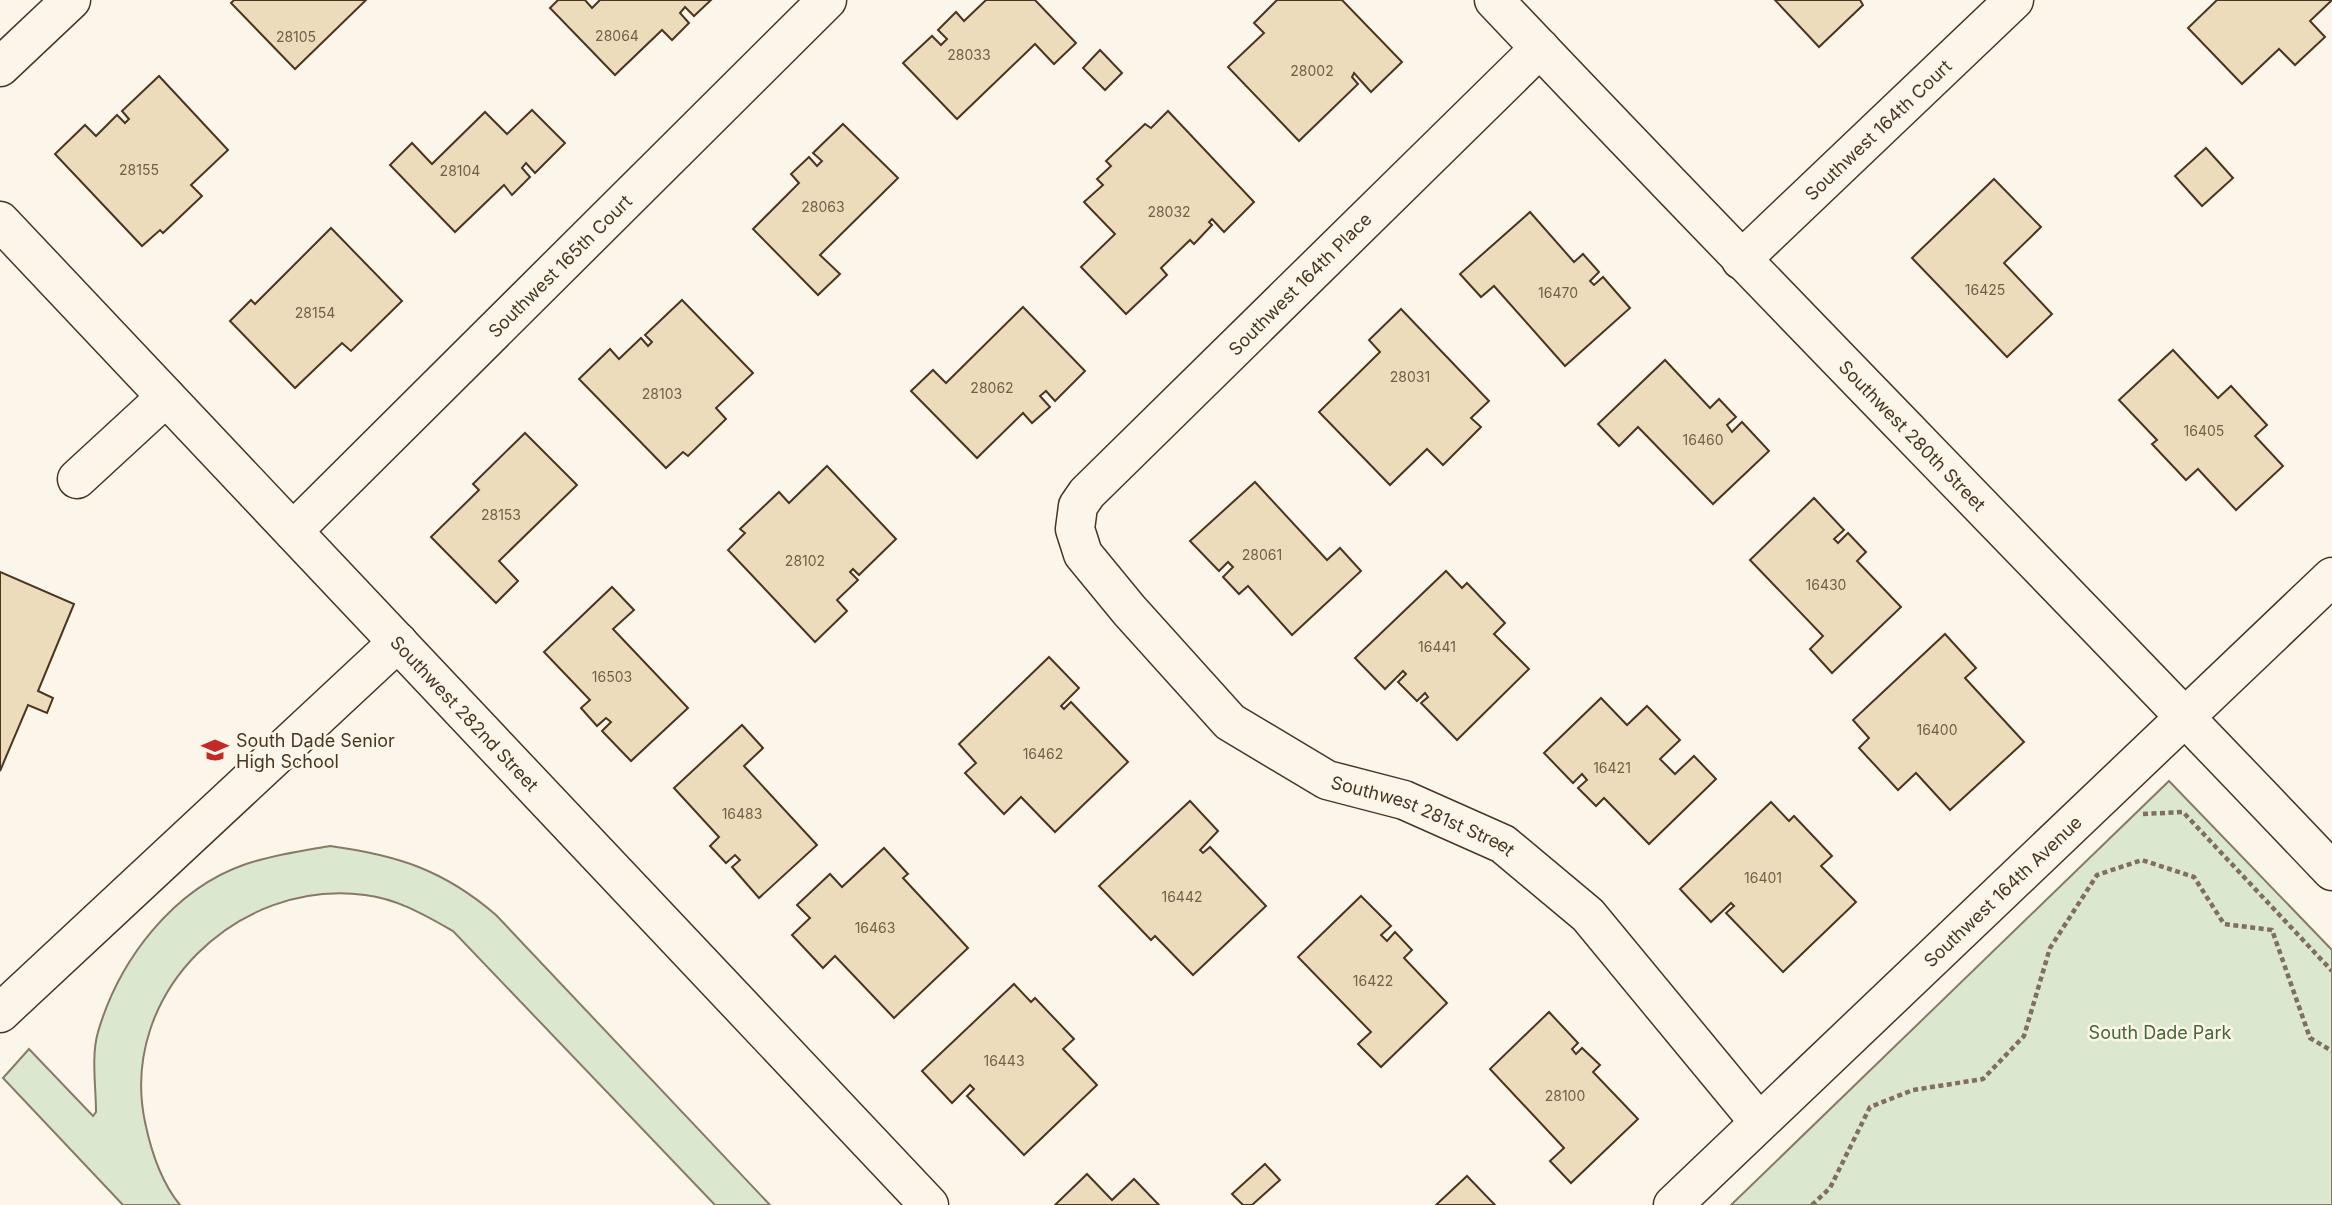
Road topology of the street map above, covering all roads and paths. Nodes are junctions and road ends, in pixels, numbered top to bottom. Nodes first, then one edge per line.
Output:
1 (71, 0) edge
2 (827, 0) edge
3 (1494, 0) edge
4 (2014, 0) edge
5 (1540, 48) junction
6 (0, 67) edge
7 (0, 221) edge
8 (1741, 260) junction
9 (166, 397) junction
10 (77, 479) dead end
11 (1075, 529) joint
12 (293, 531) junction
13 (2332, 577) edge
14 (398, 642) junction
15 (2187, 718) junction
16 (2136, 815) dead end
17 (2332, 871) edge
18 (2332, 971) edge
19 (0, 1013) edge
20 (2332, 1051) edge
21 (1759, 1122) junction
22 (929, 1205) edge
23 (1673, 1205) edge
24 (1812, 1205) edge

1 - 6 street
2 - 12 street, Southwest 165th Court
3 - 5 street, Southwest 280th Street
4 - 8 street, Southwest 164th Court
5 - 8 street, Southwest 280th Street
5 - 11 street, Southwest 164th Place
7 - 9 street, Southwest 282nd Street
8 - 15 street, Southwest 280th Street
9 - 10 street
9 - 12 street, Southwest 282nd Street
11 - 21 street, Southwest 281st Street
12 - 14 street, Southwest 282nd Street
13 - 15 street, Southwest 164th Avenue
14 - 19 street
14 - 22 street, Southwest 282nd Street
15 - 17 street, Southwest 280th Street
15 - 21 street, Southwest 164th Avenue
16 - 18 path
20 - 24 path
21 - 23 street, Southwest 164th Avenue

